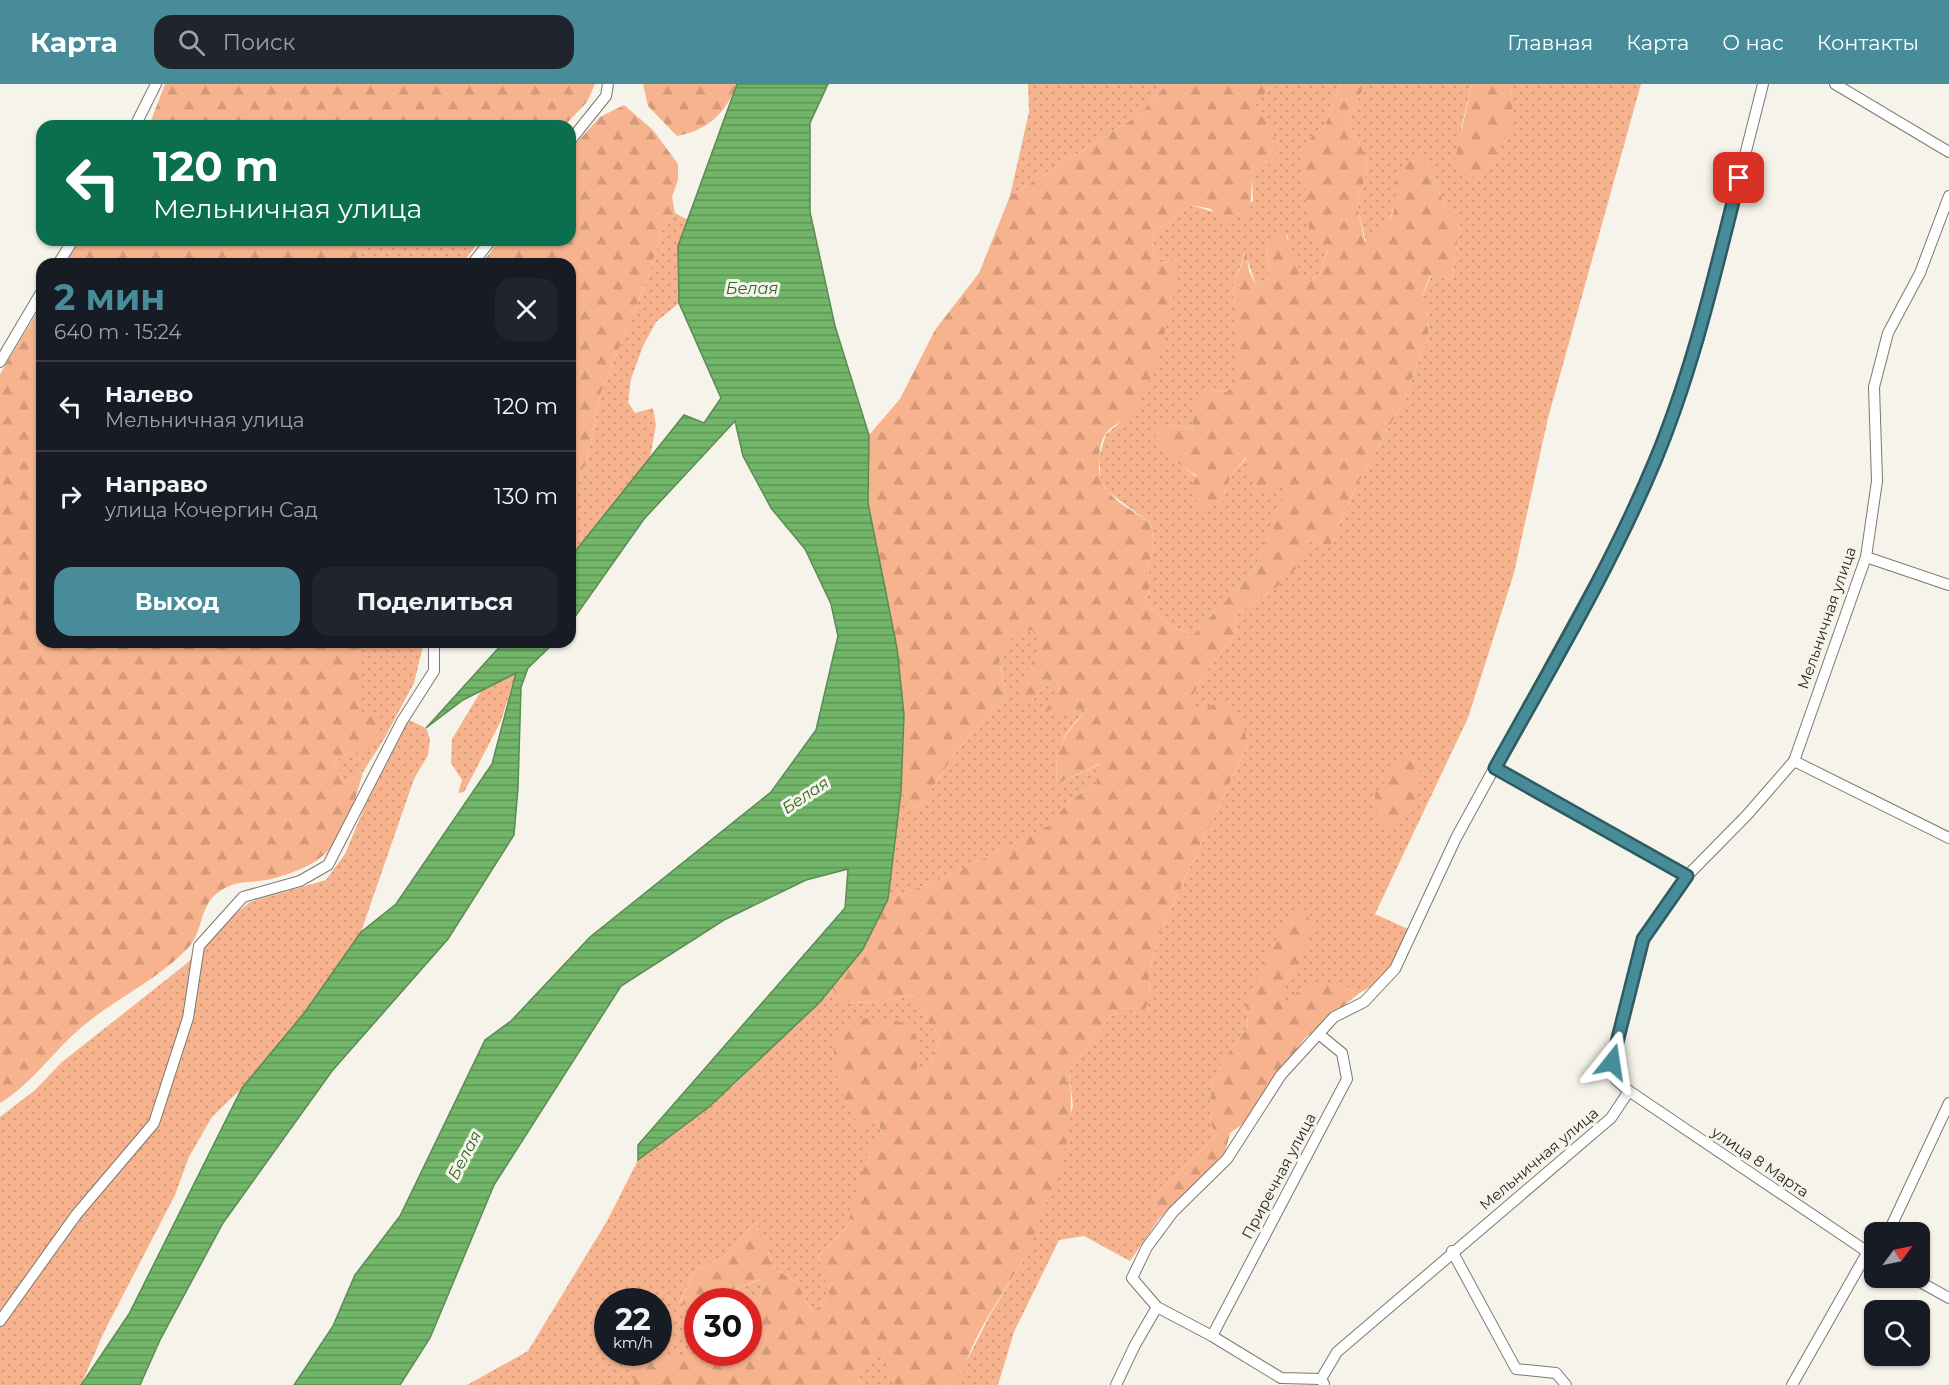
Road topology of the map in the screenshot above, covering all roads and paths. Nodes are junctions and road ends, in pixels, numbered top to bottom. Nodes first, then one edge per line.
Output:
1 (156, 84) edge
2 (608, 84) edge
3 (1763, 84) edge
4 (1835, 84) edge
5 (138, 120) edge
6 (576, 134) edge
7 (1949, 152) edge
8 (1949, 196) edge
9 (486, 246) edge
10 (477, 258) edge
11 (36, 301) edge
12 (0, 362) edge
13 (1866, 557) junction
14 (1949, 585) edge
15 (434, 648) edge
16 (1794, 761) junction
17 (1495, 768) junction
18 (1949, 838) edge
19 (1687, 876) junction
20 (1320, 1035) junction
21 (1629, 1090) junction
22 (1949, 1103) edge
23 (1893, 1222) edge
24 (1864, 1247) edge
25 (1452, 1251) junction
26 (1864, 1265) edge
27 (1930, 1287) edge
28 (1949, 1298) edge
29 (1157, 1307) junction
30 (0, 1321) edge
31 (1212, 1336) junction
32 (1323, 1382) edge
33 (1116, 1385) edge
34 (1566, 1385) edge
35 (1792, 1385) edge

1 - 5 street
2 - 6 street
3 - 17 street
4 - 7 street
8 - 13 street, Мельничная улица
9 - 10 street
11 - 12 street
13 - 14 street
13 - 16 street, Мельничная улица
15 - 30 street
16 - 18 street
16 - 19 street, Мельничная улица
17 - 19 street
17 - 20 street
19 - 21 street, Мельничная улица
20 - 29 street
20 - 31 street, Приречная улица
21 - 24 street, улица 8 Марта
21 - 25 street, Мельничная улица
22 - 23 street
25 - 32 street, Мельничная улица
25 - 34 street
26 - 35 street
27 - 28 street
29 - 31 street
29 - 33 street
31 - 32 street

